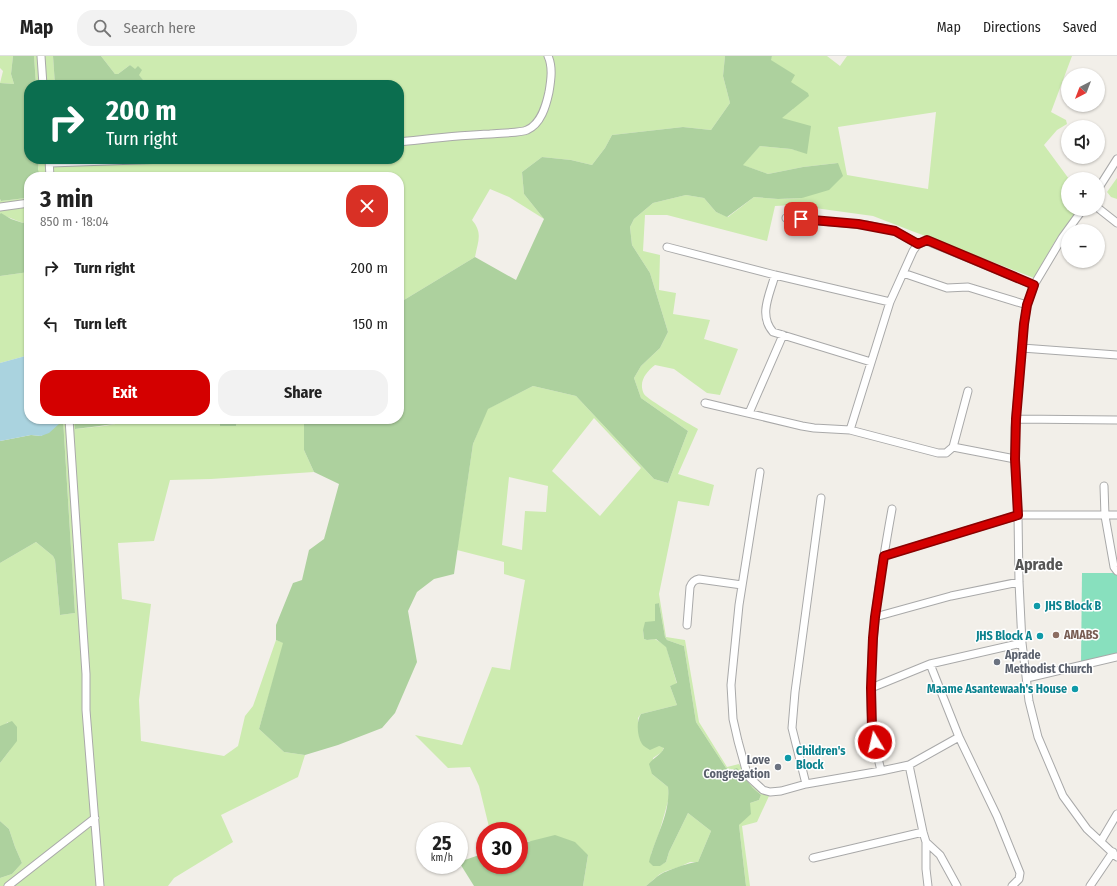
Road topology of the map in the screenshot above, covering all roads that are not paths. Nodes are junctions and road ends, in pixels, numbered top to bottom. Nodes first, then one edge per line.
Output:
1 (41, 56) edge
2 (548, 56) edge
3 (43, 80) edge
4 (404, 141) edge
5 (1117, 160) edge
6 (1105, 178) edge
7 (24, 204) edge
8 (0, 207) edge
9 (1105, 214) edge
10 (1079, 216) edge
11 (786, 218) dead end
12 (1117, 223) edge
13 (918, 244) junction
14 (667, 247) dead end
15 (903, 273) junction
16 (775, 275) junction
17 (1034, 285) junction
18 (890, 302) junction
19 (1027, 305) junction
20 (783, 335) junction
21 (1022, 348) junction
22 (1117, 355) edge
23 (871, 362) junction
24 (968, 391) dead end
25 (705, 403) dead end
26 (749, 413) junction
27 (1016, 419) junction
28 (1117, 420) edge
29 (69, 424) edge
30 (850, 430) junction
31 (953, 447) junction
32 (1015, 459) junction
33 (760, 472) dead end
34 (1104, 486) dead end
35 (820, 498) dead end
36 (892, 509) dead end
37 (1018, 515) junction
38 (1117, 515) edge
39 (1106, 516) junction
40 (884, 556) junction
41 (1117, 571) edge
42 (1019, 582) junction
43 (742, 585) junction
44 (875, 617) junction
45 (687, 625) dead end
46 (1022, 643) junction
47 (1117, 657) edge
48 (930, 664) junction
49 (1027, 678) junction
50 (871, 688) junction
51 (959, 737) junction
52 (909, 765) junction
53 (881, 771) junction
54 (806, 784) junction
55 (1117, 814) edge
56 (95, 818) junction
57 (923, 832) junction
58 (1101, 841) junction
59 (926, 842) junction
60 (1115, 855) edge
61 (813, 858) dead end
62 (11, 885) edge
63 (100, 886) edge
64 (928, 886) edge
65 (957, 886) edge
66 (1012, 886) edge
67 (1090, 886) edge

1 - 3 street
2 - 4 street
5 - 6 street
7 - 8 street
9 - 12 street
10 - 17 street
11 - 13 street
13 - 15 street
13 - 17 street
14 - 16 street
15 - 18 street
15 - 19 street
16 - 18 street
16 - 20 street
17 - 19 street
18 - 23 street
19 - 21 street
20 - 23 street
20 - 26 street
21 - 22 street
21 - 27 street
23 - 30 street
24 - 31 street
25 - 26 street
26 - 30 street
27 - 28 street
27 - 32 street
29 - 56 street
30 - 31 street
31 - 32 street
32 - 37 street
33 - 43 street
34 - 39 street
35 - 54 street
36 - 40 street
37 - 39 street
37 - 40 street
37 - 42 street
38 - 39 street
39 - 41 street
40 - 44 street
42 - 44 street
42 - 46 street
43 - 45 street
43 - 54 street
44 - 50 street
46 - 48 street
46 - 49 street
47 - 49 street
48 - 50 street
48 - 51 street
49 - 58 street
50 - 53 street
51 - 52 street
51 - 66 street
52 - 53 street
52 - 57 street
53 - 54 street
55 - 58 street
56 - 62 street
56 - 63 street
57 - 59 street
57 - 61 street
58 - 60 street
59 - 64 street
59 - 65 street
60 - 67 street

